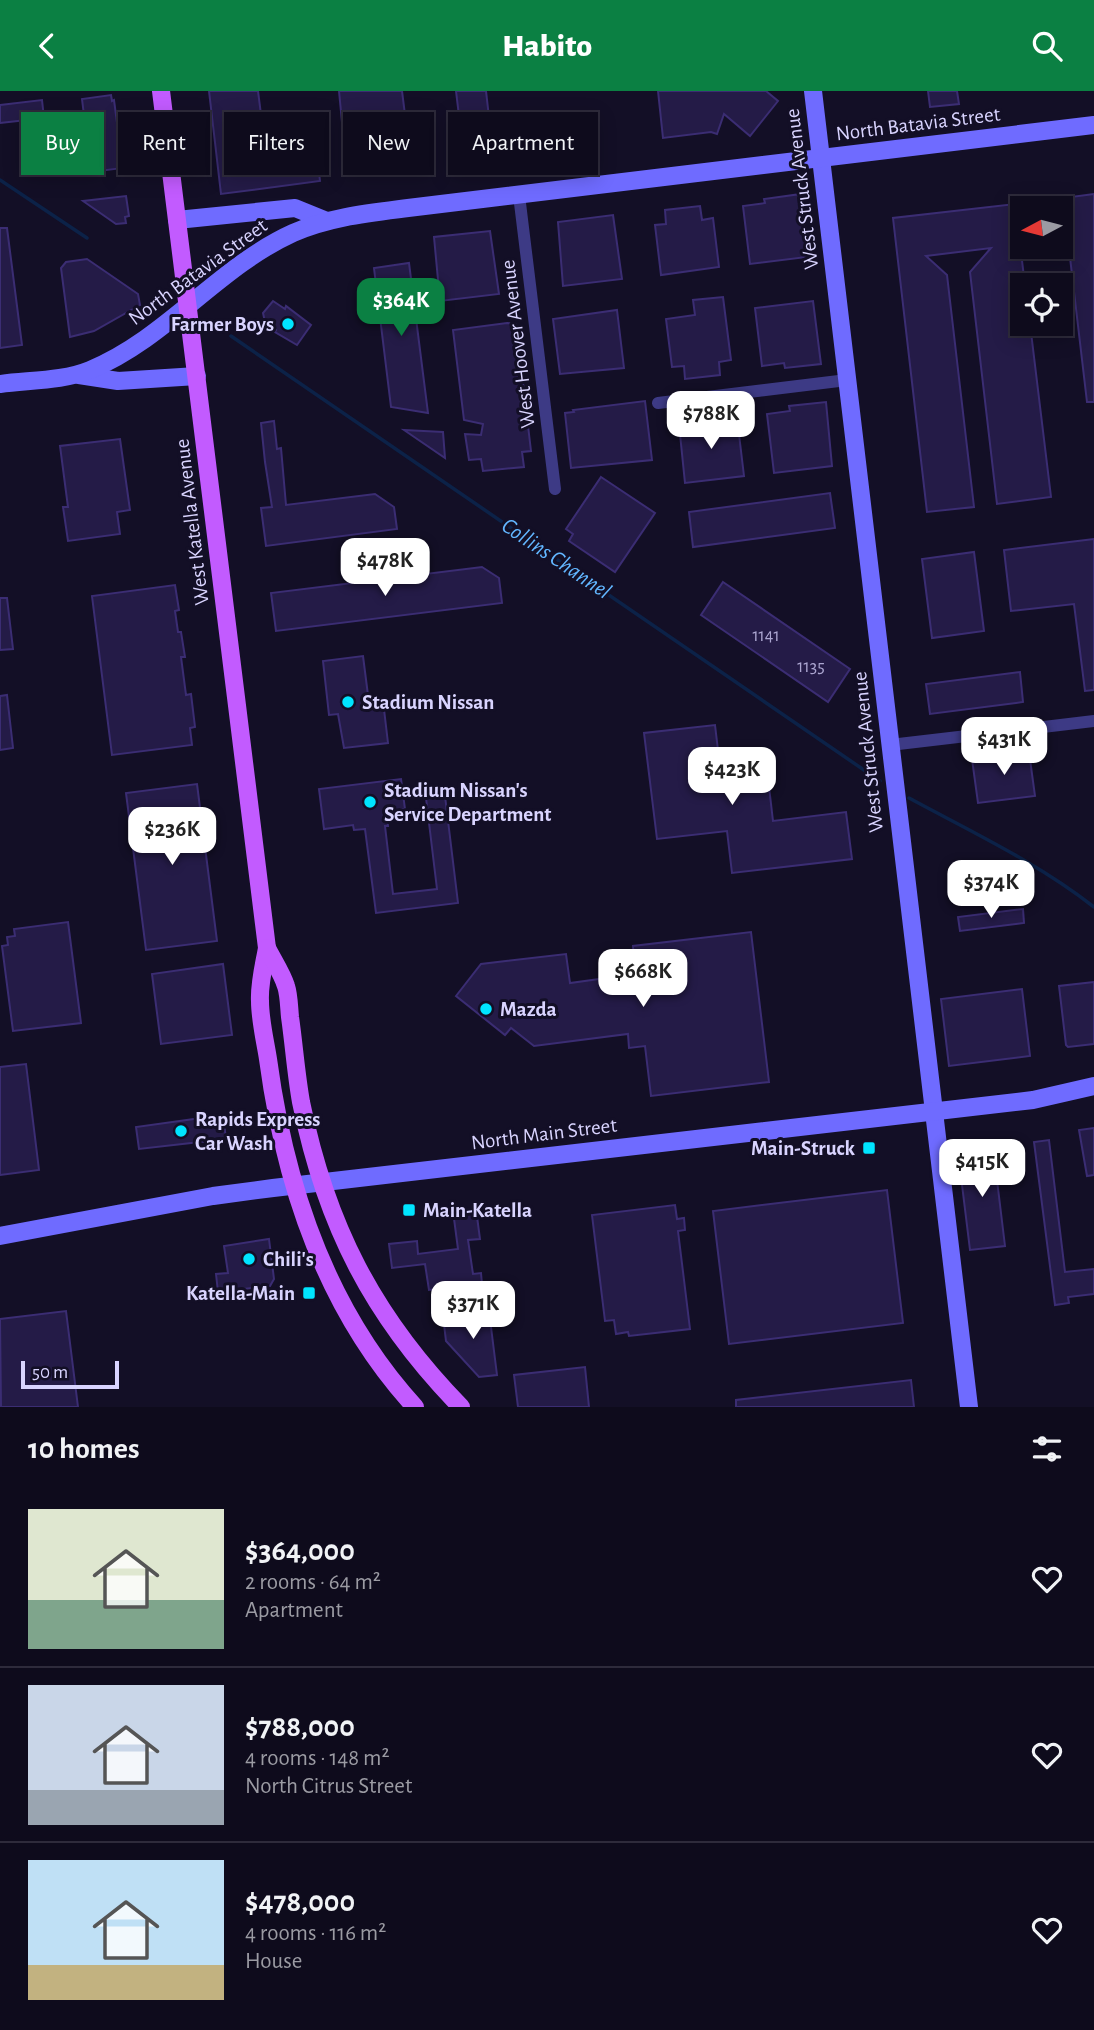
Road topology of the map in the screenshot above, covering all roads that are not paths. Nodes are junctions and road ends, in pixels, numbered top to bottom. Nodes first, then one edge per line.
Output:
1 (160, 91) edge
2 (813, 91) edge
3 (1094, 125) edge
4 (821, 158) junction
5 (519, 195) junction
6 (177, 220) junction
7 (327, 221) junction
8 (188, 304) junction
9 (76, 375) junction
10 (197, 376) junction
11 (847, 380) junction
12 (0, 384) edge
13 (658, 403) dead end
14 (555, 489) dead end
15 (1094, 721) edge
16 (890, 745) junction
17 (267, 948) junction
18 (1094, 1086) edge
19 (934, 1111) junction
20 (322, 1184) junction
21 (294, 1186) junction
22 (0, 1236) edge
23 (415, 1407) edge
24 (461, 1407) edge
25 (969, 1407) edge

1 - 6 main road, West Katella Avenue
2 - 4 street, West Struck Avenue
3 - 4 street, North Batavia Street
4 - 5 street, North Batavia Street
4 - 11 street, West Struck Avenue
5 - 7 street, North Batavia Street
5 - 14 street, West Hoover Avenue
6 - 7 street
6 - 8 main road, West Katella Avenue
7 - 8 street, North Batavia Street
8 - 9 street, North Batavia Street
8 - 10 main road, West Katella Avenue
9 - 10 street
9 - 12 street, North Batavia Street
10 - 17 main road, West Katella Avenue
11 - 13 street
11 - 16 street, West Struck Avenue
15 - 16 street
16 - 19 street, West Struck Avenue
17 - 20 main road, West Katella Avenue
17 - 21 main road, West Katella Avenue
18 - 19 street, North Main Street
19 - 20 street, North Main Street
19 - 25 street, West Struck Avenue
20 - 21 street, North Main Street
20 - 24 main road, West Katella Avenue
21 - 22 street, North Main Street
21 - 23 main road, West Katella Avenue

